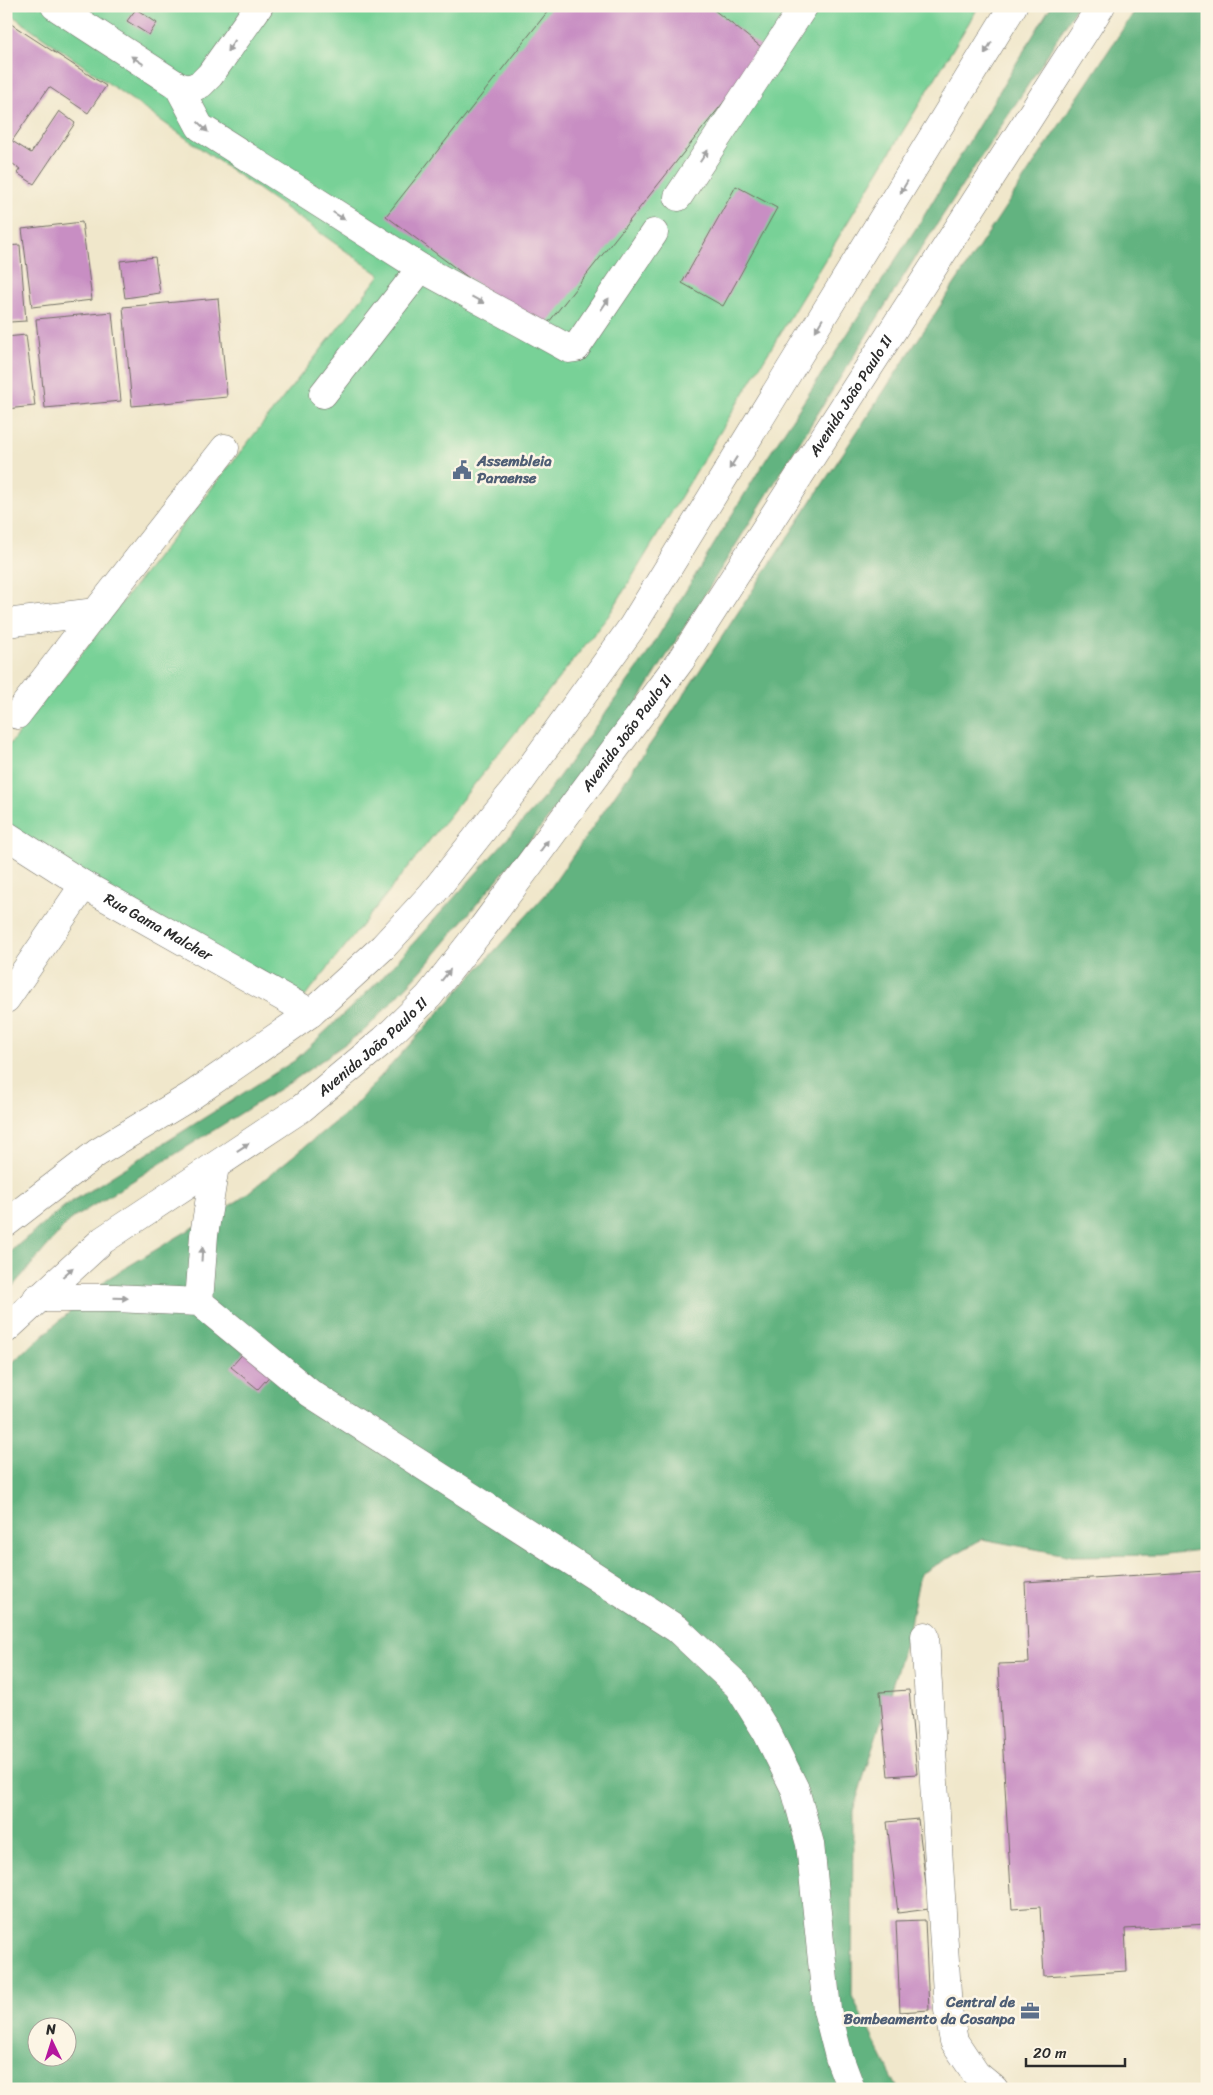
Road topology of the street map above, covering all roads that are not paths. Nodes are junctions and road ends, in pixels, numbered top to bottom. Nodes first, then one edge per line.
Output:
1 (55, 6) edge
2 (259, 6) edge
3 (804, 6) edge
4 (1014, 6) edge
5 (1101, 6) edge
6 (178, 86) junction
7 (678, 197) dead end
8 (654, 233) dead end
9 (421, 268) junction
10 (323, 394) dead end
11 (225, 448) dead end
12 (96, 612) junction
13 (6, 623) edge
14 (16, 715) dead end
15 (6, 835) edge
16 (84, 885) junction
17 (6, 999) edge
18 (311, 1014) junction
19 (215, 1166) junction
20 (6, 1224) edge
21 (38, 1298) junction
22 (199, 1302) junction
23 (6, 1329) edge
24 (925, 1636) dead end
25 (851, 2089) edge
26 (994, 2089) edge

6 -> 1 main road
2 -> 6 main road
7 -> 3 main road
4 -> 18 main road
19 -> 5 main road, Avenida João Paulo II
6 -> 9 main road
9 -> 8 main road
9 - 10 main road
11 - 12 main road
12 - 13 main road
12 - 14 main road
15 - 16 main road, Rua Gama Malcher
16 - 17 main road
16 - 18 main road, Rua Gama Malcher
18 - 20 main road
21 -> 19 main road, Avenida João Paulo II
22 -> 19 main road
21 -> 22 main road
21 - 23 main road, Avenida João Paulo II
22 - 25 main road
24 - 26 main road

